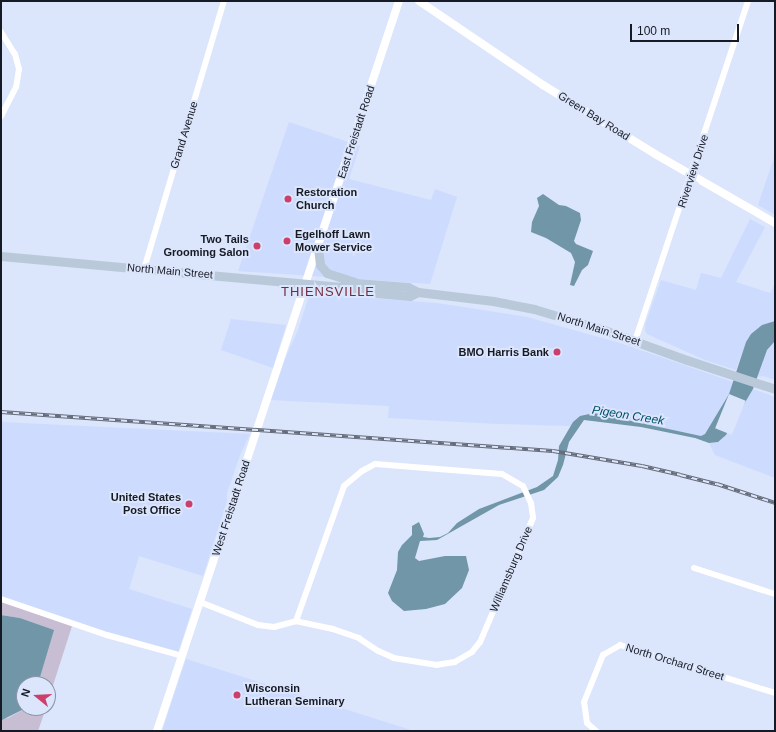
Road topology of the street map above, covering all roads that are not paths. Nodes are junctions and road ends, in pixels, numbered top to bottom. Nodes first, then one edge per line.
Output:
1 (224, 1) edge
2 (399, 1) edge
3 (419, 1) edge
4 (748, 1) edge
5 (1, 32) edge
6 (1, 116) edge
7 (692, 175) junction
8 (775, 223) edge
9 (318, 248) junction
10 (1, 256) edge
11 (144, 269) junction
12 (356, 283) junction
13 (305, 285) junction
14 (339, 287) junction
15 (418, 292) junction
16 (635, 341) junction
17 (775, 389) edge
18 (694, 568) dead end
19 (775, 594) edge
20 (1, 599) edge
21 (200, 602) junction
22 (296, 621) junction
23 (182, 656) junction
24 (775, 693) edge
25 (157, 731) edge
26 (596, 731) edge

1 - 11 street, Grand Avenue
2 - 9 street, East Freistadt Road
3 - 7 street, Green Bay Road
4 - 7 street, Riverview Drive
5 - 6 street
7 - 8 street, Green Bay Road
7 - 16 street, Riverview Drive
9 - 12 main road
9 - 13 street, East Freistadt Road
10 - 11 main road, North Main Street
11 - 13 main road, North Main Street
12 - 14 main road, North Main Street
12 - 15 main road, North Main Street
13 - 14 main road, North Main Street
13 - 21 street, West Freistadt Road
14 - 15 main road, North Main Street
15 - 16 main road, North Main Street
16 - 17 main road, North Main Street
18 - 19 street
20 - 23 street
21 - 22 street, Williamsburg Drive
21 - 23 street, West Freistadt Road
22 - 22 street, Williamsburg Drive
23 - 25 street, West Freistadt Road
24 - 26 street, North Orchard Street

